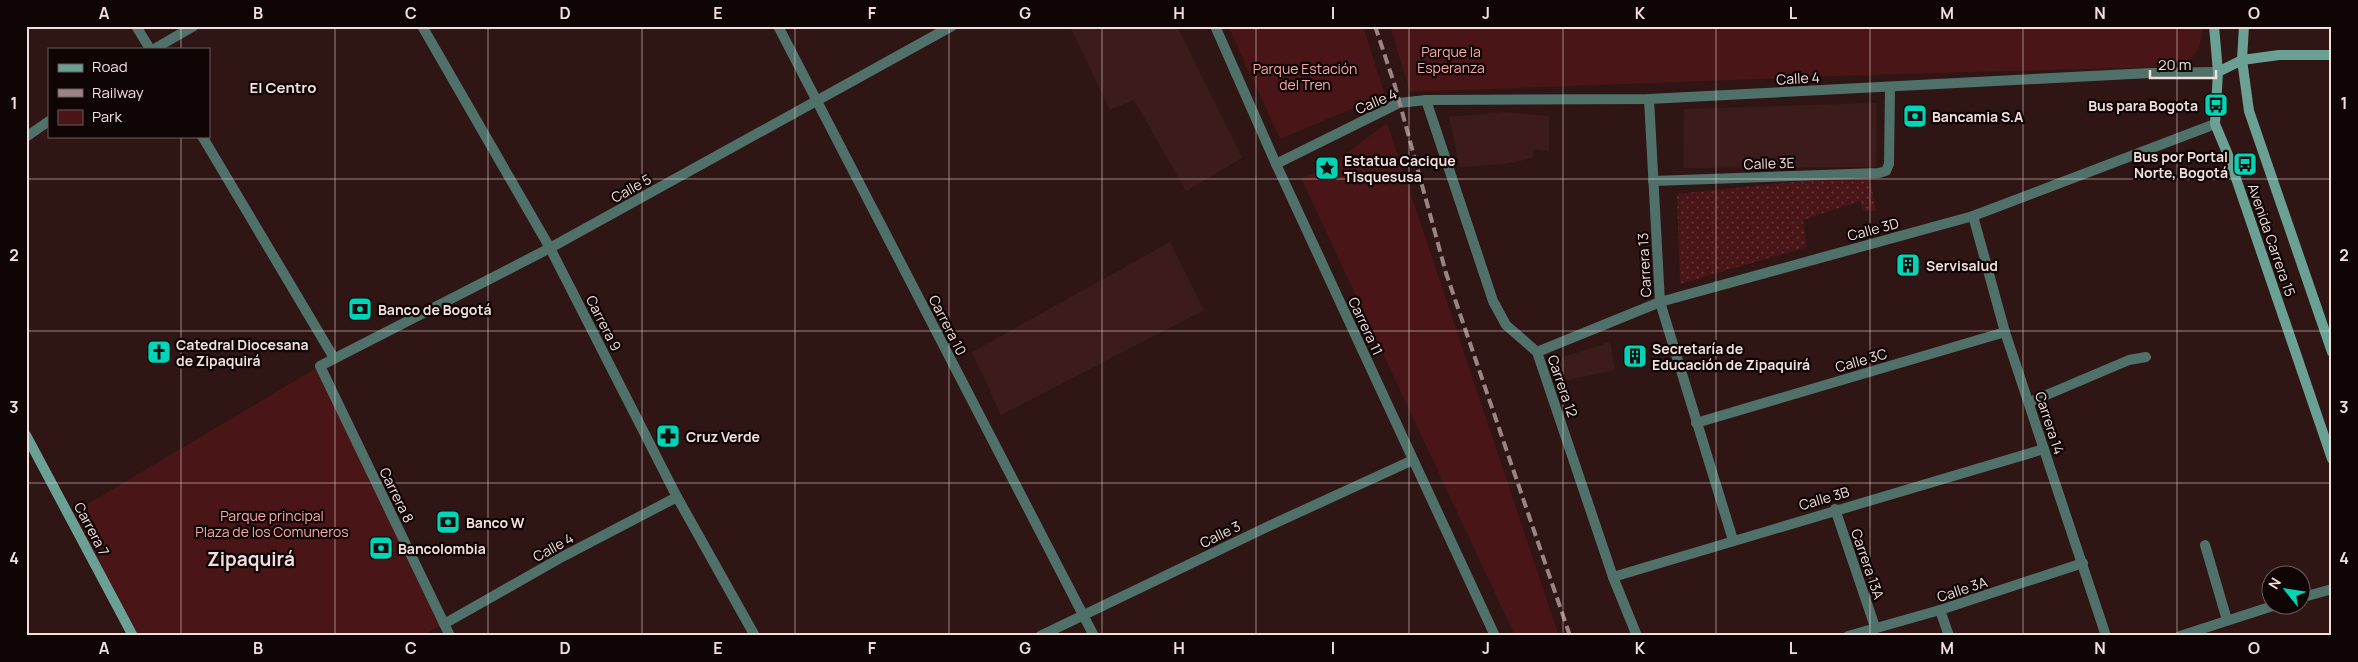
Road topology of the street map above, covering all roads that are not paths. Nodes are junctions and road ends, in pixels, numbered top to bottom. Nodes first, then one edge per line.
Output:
1 (136, 26) edge
2 (194, 26) edge
3 (422, 26) edge
4 (778, 26) edge
5 (952, 26) edge
6 (1215, 26) edge
7 (2214, 26) edge
8 (2244, 26) edge
9 (151, 48) edge
10 (154, 48) edge
11 (2332, 55) edge
12 (2242, 60) junction
13 (2218, 72) junction
14 (1890, 87) junction
15 (1648, 99) junction
16 (1426, 100) junction
17 (817, 102) junction
18 (48, 122) edge
19 (2215, 124) junction
20 (26, 137) edge
21 (203, 138) edge
22 (1276, 164) junction
23 (1653, 181) junction
24 (1973, 216) junction
25 (550, 248) junction
26 (1660, 302) junction
27 (2005, 332) junction
28 (1536, 352) junction
29 (2332, 352) edge
30 (2146, 357) dead end
31 (334, 358) junction
32 (320, 366) joint
33 (2030, 402) junction
34 (1696, 423) junction
35 (26, 435) edge
36 (2044, 449) junction
37 (2332, 459) edge
38 (1413, 460) junction
39 (676, 497) junction
40 (1835, 509) junction
41 (1733, 540) junction
42 (2205, 545) dead end
43 (2083, 563) junction
44 (1613, 577) junction
45 (2332, 589) edge
46 (2310, 595) edge
47 (1940, 610) junction
48 (2260, 610) edge
49 (1084, 616) junction
50 (2227, 620) junction
51 (444, 624) junction
52 (1875, 627) junction
53 (133, 636) edge
54 (450, 636) edge
55 (755, 636) edge
56 (1040, 636) edge
57 (1094, 636) edge
58 (1495, 636) edge
59 (1637, 636) edge
60 (1848, 636) edge
61 (1949, 636) edge
62 (2106, 636) edge
63 (2180, 636) edge

1 - 9 street
2 - 10 street
3 - 25 street, Carrera 9
4 - 17 street, Carrera 10
5 - 17 street, Calle 5
6 - 22 street, Carrera 11
7 - 13 main road, Avenida Carrera 15
8 - 12 main road, Avenida Carrera 15
11 - 12 main road, Calle 4
12 - 13 main road, Calle 4
12 - 29 main road, Avenida Carrera 15
13 - 14 street, Calle 4
13 - 19 main road, Avenida Carrera 15
14 - 15 street, Calle 4
14 - 23 street, Calle 3E
15 - 16 street, Calle 4
15 - 23 street, Carrera 13
16 - 22 street, Calle 4
16 - 28 street, Carrera 12
17 - 25 street, Calle 5
17 - 49 street, Carrera 10
18 - 20 street
19 - 24 street, Calle 3D
19 - 37 main road, Avenida Carrera 15
21 - 31 street
22 - 38 street, Carrera 11
23 - 26 street, Carrera 13
24 - 26 street, Calle 3D
24 - 27 street, Carrera 14
25 - 31 street, Calle 5
25 - 39 street, Carrera 9
26 - 28 street, Calle 3D
26 - 34 street, Carrera 13
27 - 33 street, Carrera 14
27 - 34 street, Calle 3C
28 - 44 street, Carrera 12
30 - 33 street
31 - 32 street, Calle 5
32 - 51 street, Carrera 8
33 - 36 street, Carrera 14
34 - 41 street, Carrera 13
35 - 53 main road, Carrera 7
36 - 40 street, Calle 3B
36 - 43 street, Carrera 14
38 - 49 street, Calle 3
38 - 58 street, Carrera 11
39 - 51 street, Calle 4
39 - 55 street, Carrera 9
40 - 41 street, Calle 3B
40 - 52 street, Carrera 13A
41 - 44 street, Calle 3B
42 - 50 street
43 - 47 street, Calle 3A
43 - 62 street, Carrera 14
44 - 59 street, Carrera 12
45 - 46 street
47 - 52 street, Calle 3A
47 - 61 street
48 - 50 street
49 - 56 street, Calle 3
49 - 57 street, Carrera 10
50 - 63 street
51 - 54 street, Carrera 8
52 - 60 street, Calle 3A

